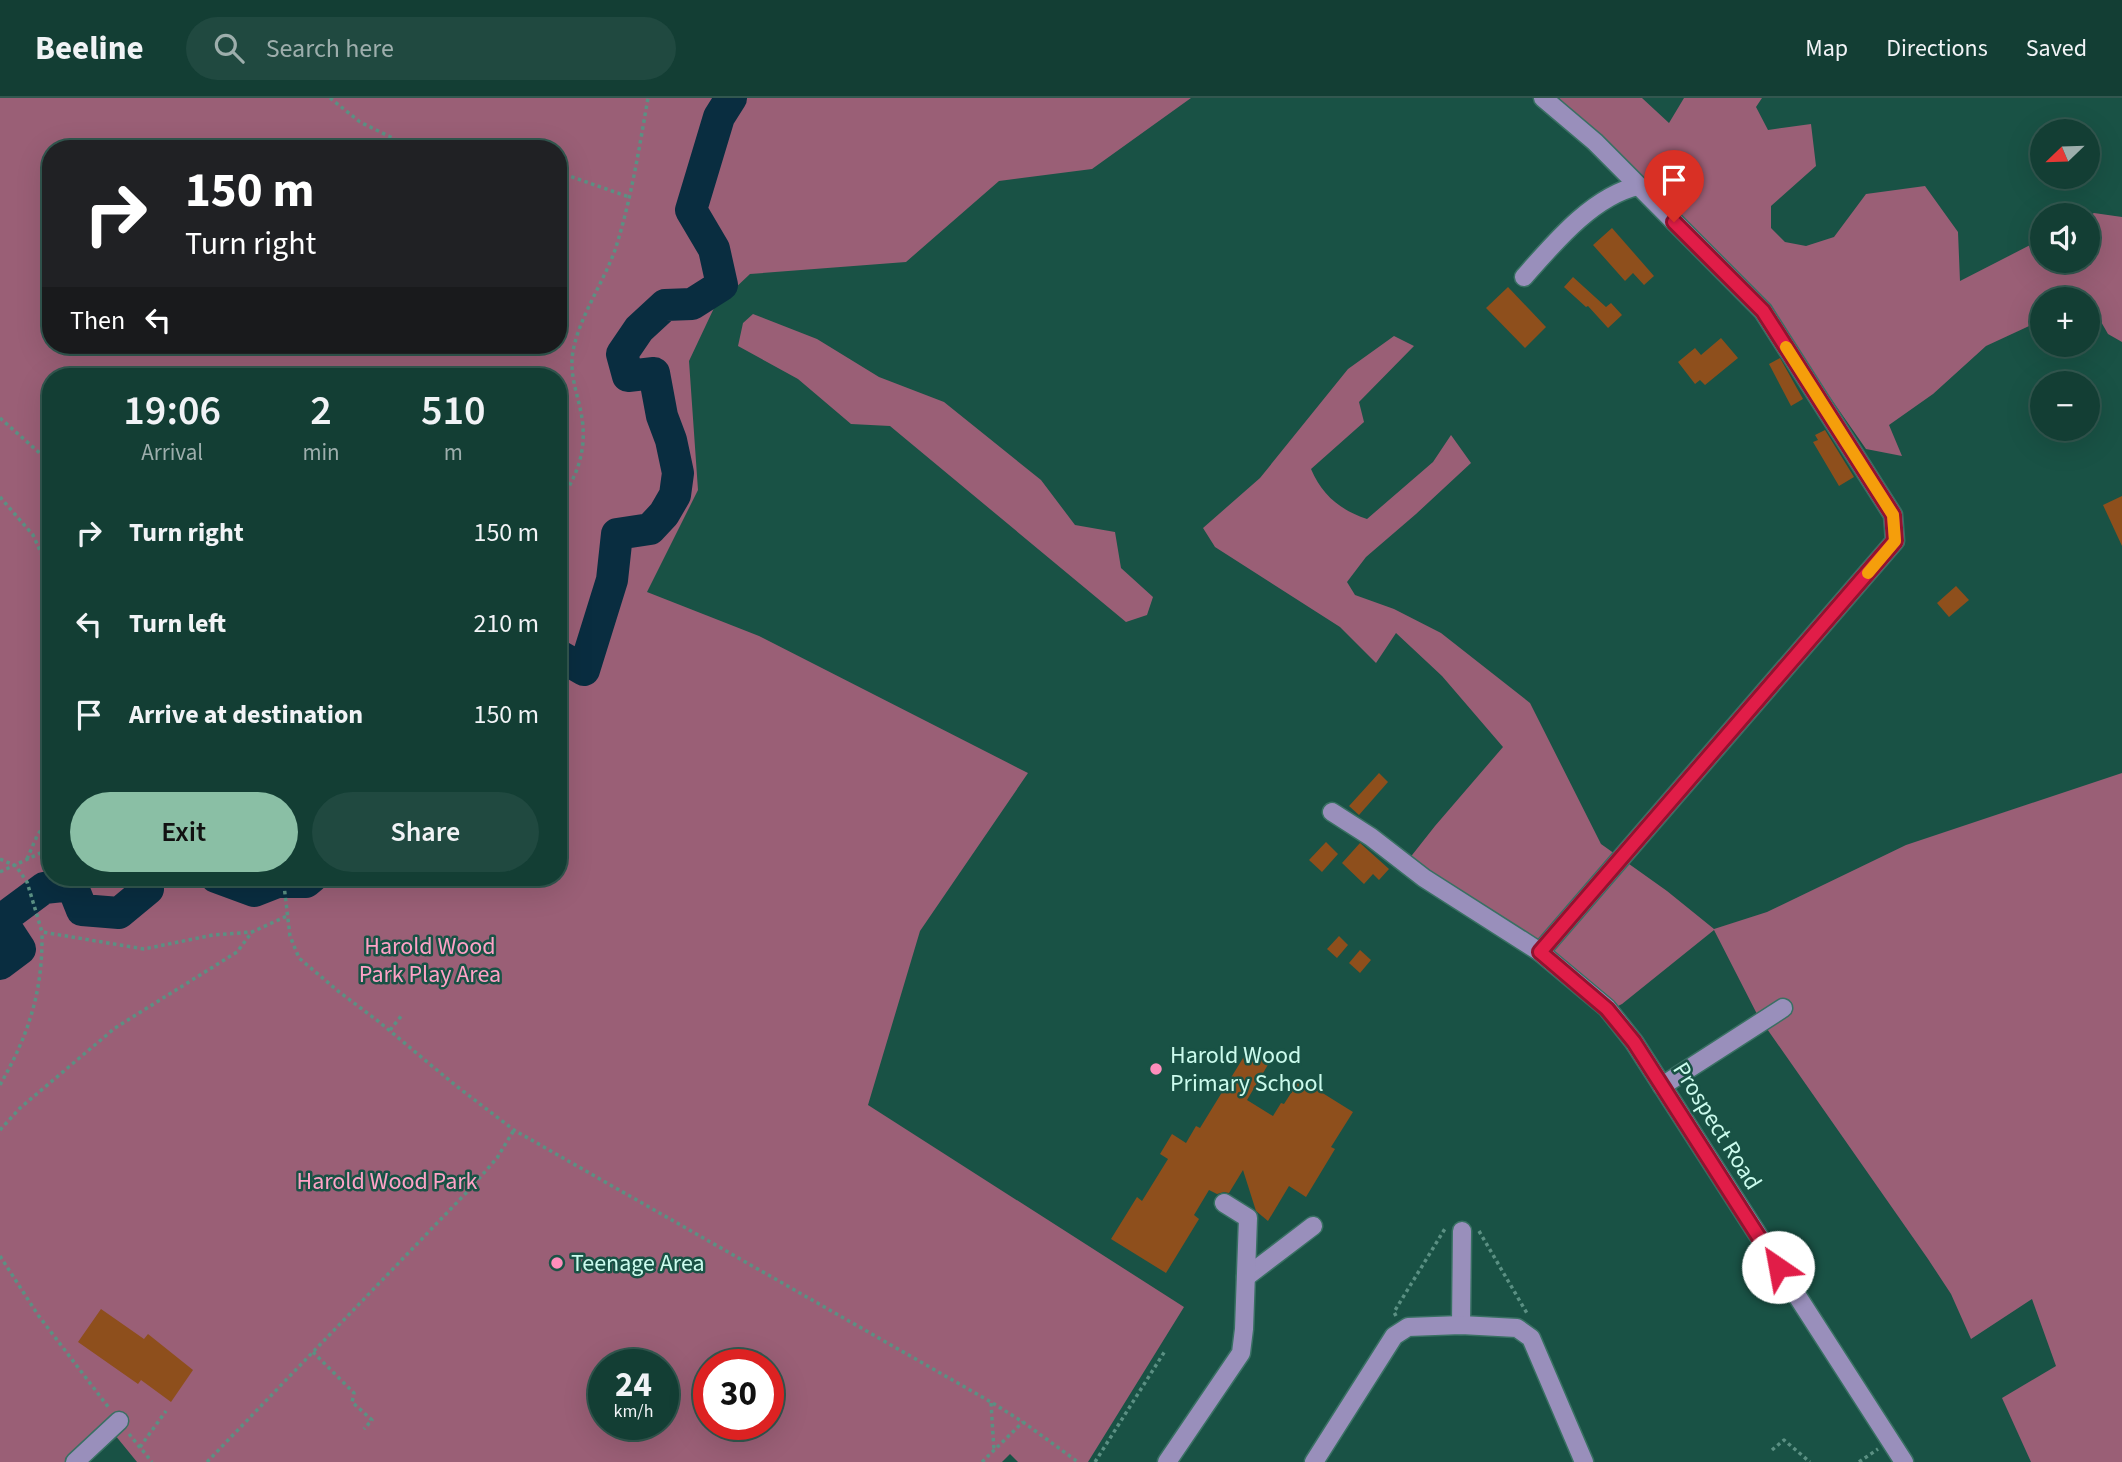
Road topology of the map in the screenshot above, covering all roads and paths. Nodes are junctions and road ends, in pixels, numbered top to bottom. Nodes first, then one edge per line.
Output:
1 (330, 98) edge
2 (1543, 98) edge
3 (647, 99) edge
4 (397, 140) edge
5 (567, 175) edge
6 (1638, 186) junction
7 (630, 197) junction
8 (1524, 277) dead end
9 (0, 418) edge
10 (42, 455) edge
11 (567, 491) edge
12 (0, 497) edge
13 (42, 555) edge
14 (1332, 812) dead end
15 (42, 828) edge
16 (42, 853) edge
17 (0, 859) edge
18 (26, 861) junction
19 (16, 866) junction
20 (0, 872) edge
21 (284, 886) edge
22 (287, 916) junction
23 (42, 932) junction
24 (252, 932) junction
25 (1540, 952) junction
26 (1783, 1008) dead end
27 (401, 1015) dead end
28 (390, 1030) junction
29 (0, 1085) edge
30 (1662, 1086) junction
31 (0, 1130) edge
32 (514, 1130) junction
33 (1224, 1203) dead end
34 (1313, 1226) dead end
35 (1462, 1231) dead end
36 (0, 1256) edge
37 (1246, 1277) junction
38 (1461, 1325) junction
39 (1165, 1351) dead end
40 (313, 1352) junction
41 (991, 1402) junction
42 (166, 1411) dead end
43 (119, 1422) junction
44 (1023, 1422) junction
45 (365, 1429) dead end
46 (140, 1447) junction
47 (994, 1450) junction
48 (1772, 1451) dead end
49 (75, 1462) edge
50 (152, 1462) edge
51 (207, 1462) edge
52 (982, 1462) edge
53 (1078, 1462) edge
54 (1094, 1462) edge
55 (1167, 1462) edge
56 (1314, 1462) edge
57 (1584, 1462) edge
58 (1810, 1462) edge
59 (1903, 1462) edge

1 - 4 path
2 - 6 street
3 - 7 path
5 - 7 path
6 - 8 street
6 - 25 street
7 - 11 path
9 - 10 path
12 - 13 path
14 - 25 street, Prospect Road
15 - 18 path
16 - 18 path
17 - 19 path
18 - 19 path
19 - 20 path
19 - 23 path
21 - 22 path
22 - 24 path
22 - 28 path
23 - 24 path
23 - 29 path
24 - 31 path
25 - 30 street, Prospect Road
26 - 30 street
27 - 28 path
28 - 32 path
30 - 59 street, Prospect Road
32 - 40 path
32 - 41 path
33 - 37 street
34 - 37 street
35 - 38 street
36 - 43 path
37 - 55 street
38 - 56 street
38 - 57 street
39 - 54 path
40 - 45 path
40 - 51 path
41 - 44 path
41 - 47 path
42 - 46 path
43 - 46 path
43 - 49 street
44 - 47 path
44 - 53 path
46 - 50 path
47 - 52 path
48 - 58 path

